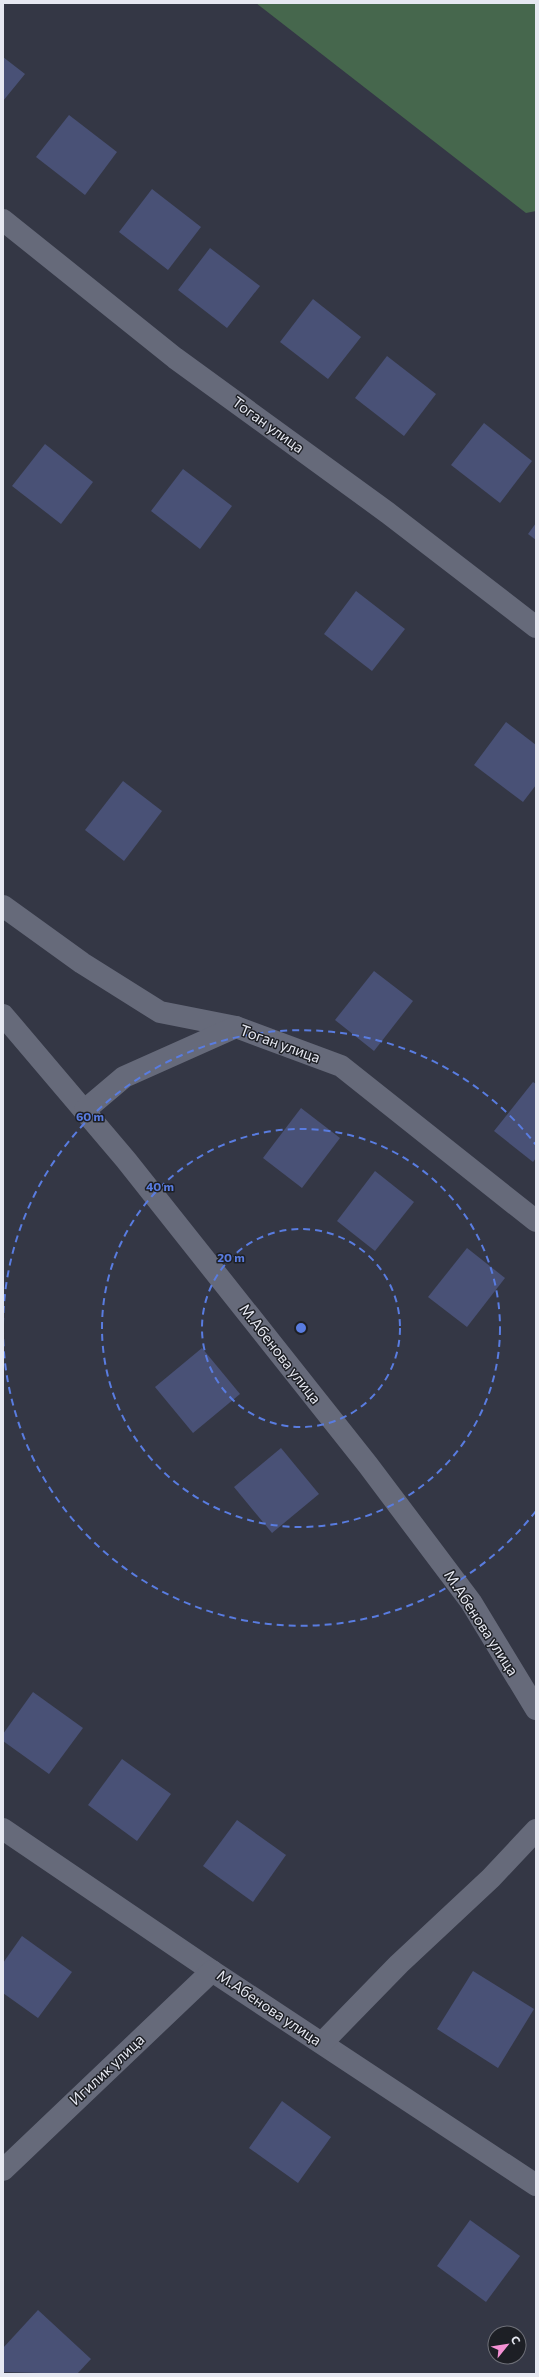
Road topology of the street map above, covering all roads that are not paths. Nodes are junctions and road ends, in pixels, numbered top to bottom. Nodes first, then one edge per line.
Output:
1 (3, 220) edge
2 (536, 627) edge
3 (3, 906) edge
4 (3, 1015) edge
5 (236, 1027) junction
6 (85, 1110) junction
7 (536, 1221) edge
8 (536, 1709) edge
9 (3, 1829) edge
10 (536, 1830) edge
11 (212, 1971) junction
12 (322, 2043) junction
13 (3, 2170) edge
14 (536, 2185) edge

1 - 2 street, Тоган улица
3 - 5 street, Тоган улица
4 - 6 street, М.Абенова улица
5 - 6 street
5 - 7 street, Тоган улица
6 - 8 street, М.Абенова улица
9 - 11 street, М.Абенова улица
10 - 12 street
11 - 12 street, М.Абенова улица
11 - 13 street, Игилик улица
12 - 14 street, М.Абенова улица

